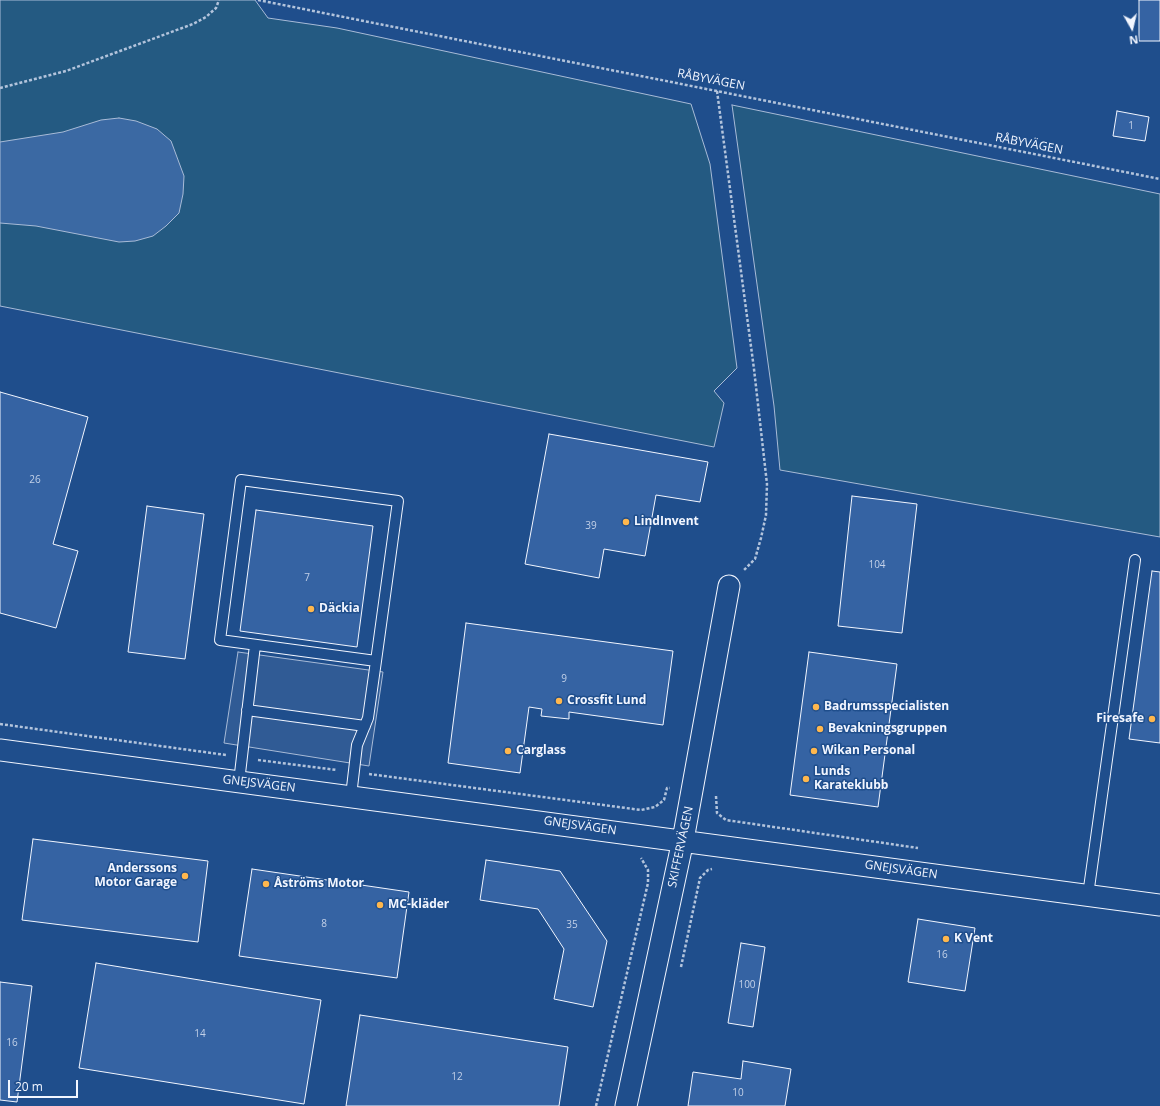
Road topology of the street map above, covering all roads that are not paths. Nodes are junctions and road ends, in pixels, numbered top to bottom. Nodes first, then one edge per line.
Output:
1 (1135, 560) dead end
2 (729, 586) road end
3 (255, 645) junction
4 (376, 662) junction
5 (247, 710) junction
6 (365, 726) junction
7 (0, 750) edge
8 (239, 782) junction
9 (351, 796) junction
10 (683, 840) junction
11 (1088, 895) junction
12 (1160, 905) edge
13 (626, 1106) edge

1 - 11 lane
2 - 10 street, SKIFFERVÄGEN
3 - 4 lane
3 - 4 lane
3 - 5 lane
4 - 6 lane
5 - 6 lane
5 - 8 lane
6 - 9 lane
7 - 8 street, GNEJSVÄGEN
8 - 9 street, GNEJSVÄGEN
9 - 10 street, GNEJSVÄGEN
10 - 11 street, GNEJSVÄGEN
10 - 13 street, SKIFFERVÄGEN
11 - 12 street, GNEJSVÄGEN

